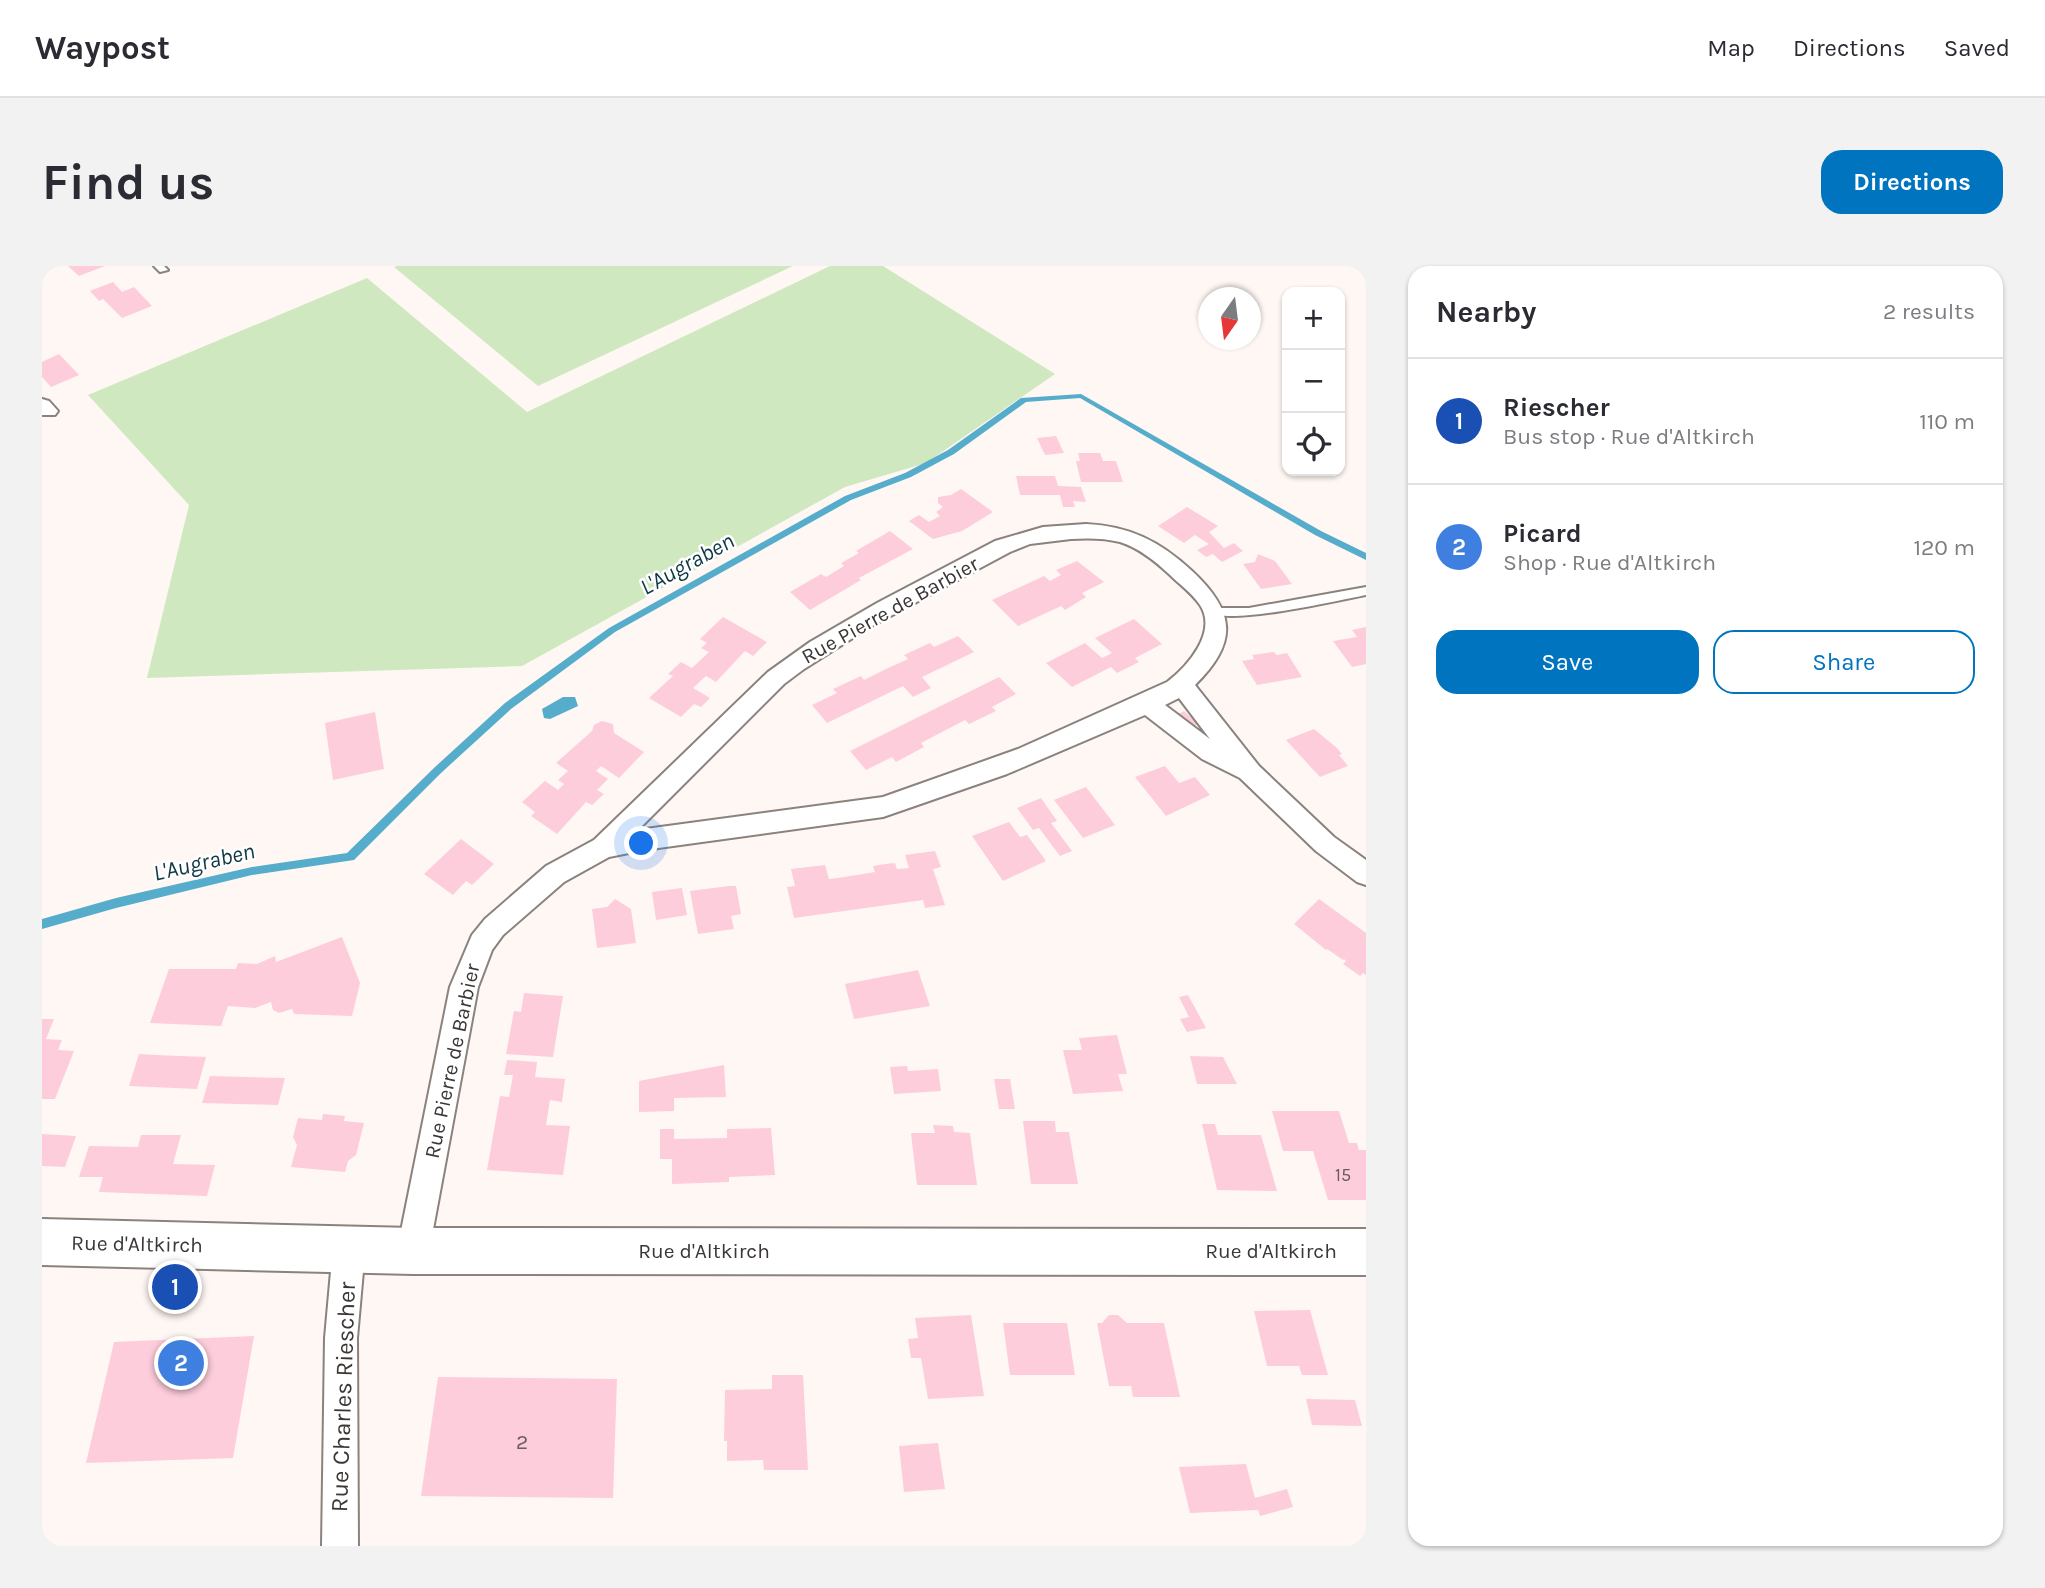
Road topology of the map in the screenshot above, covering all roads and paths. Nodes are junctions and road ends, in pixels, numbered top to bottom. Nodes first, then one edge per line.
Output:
1 (1366, 591) edge
2 (1217, 612) junction
3 (1181, 684) junction
4 (1146, 703) junction
5 (1250, 773) junction
6 (603, 848) junction
7 (1366, 874) edge
8 (42, 1242) edge
9 (349, 1248) junction
10 (413, 1251) junction
11 (1366, 1252) edge
12 (340, 1546) edge

1 - 2 lane
2 - 3 street, Rue Pierre de Barbier
2 - 6 street, Rue Pierre de Barbier
3 - 4 street, Rue Pierre de Barbier
3 - 5 street
4 - 5 street
4 - 6 street, Rue Pierre de Barbier
5 - 7 street
6 - 10 street, Rue Pierre de Barbier
8 - 9 main road, Rue d'Altkirch
9 - 10 main road, Rue d'Altkirch
9 - 12 street, Rue Charles Riescher
10 - 11 main road, Rue d'Altkirch

